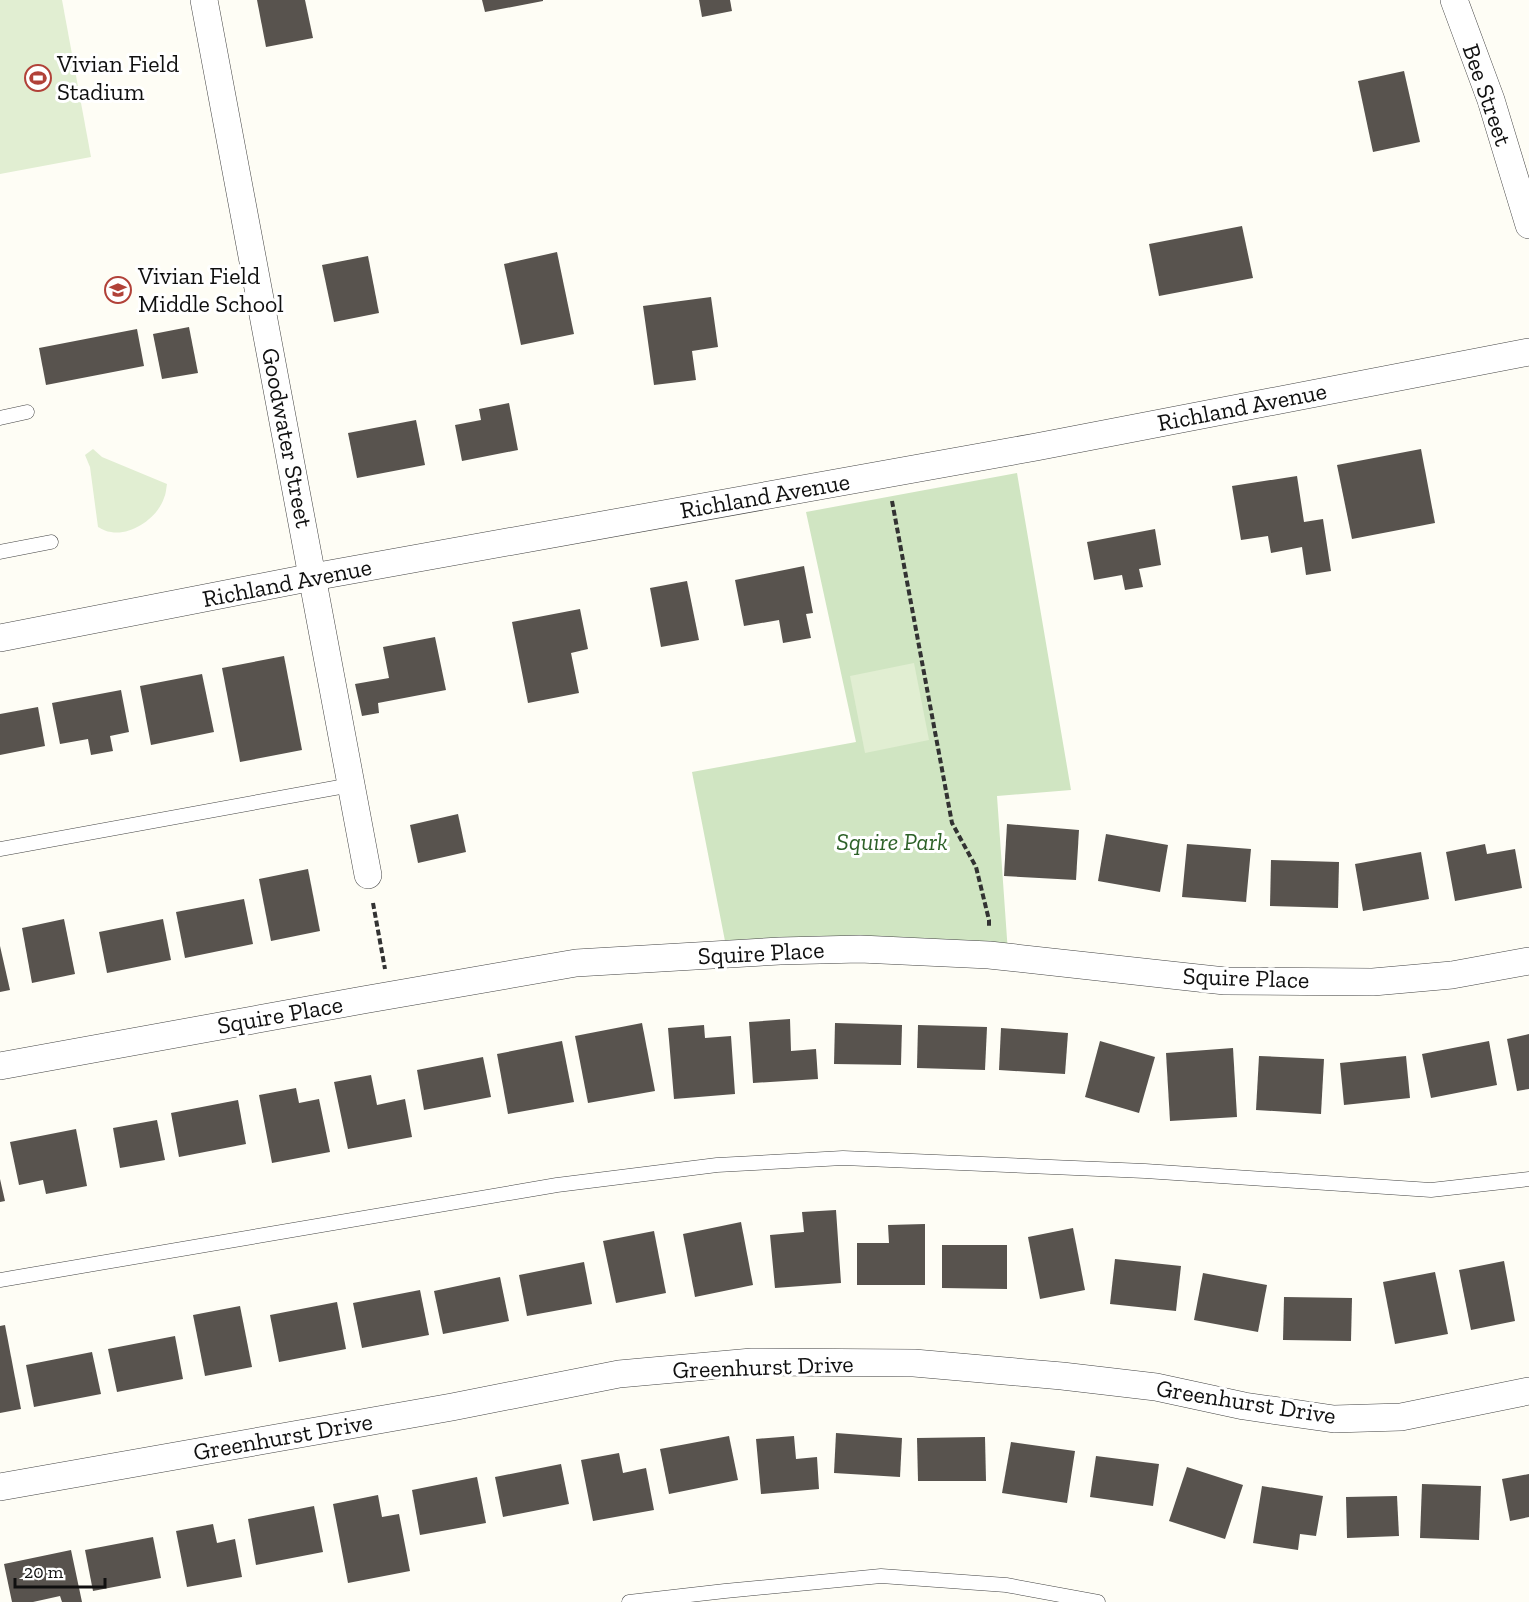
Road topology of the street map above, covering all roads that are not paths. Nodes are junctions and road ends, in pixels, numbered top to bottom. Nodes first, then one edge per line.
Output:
1 (204, 0) edge
2 (1454, 0) edge
3 (1529, 225) edge
4 (1529, 352) edge
5 (27, 412) dead end
6 (0, 418) edge
7 (51, 542) dead end
8 (0, 552) edge
9 (313, 577) junction
10 (0, 638) edge
11 (351, 785) junction
12 (0, 849) edge
13 (368, 876) road end
14 (1529, 961) edge
15 (0, 1066) edge
16 (1529, 1179) edge
17 (0, 1280) edge
18 (1529, 1391) edge
19 (0, 1487) edge
20 (629, 1602) edge
21 (1098, 1602) edge

1 - 9 street, Goodwater Street
2 - 3 street, Bee Street
4 - 9 street, Richland Avenue
5 - 6 lane
7 - 8 lane
9 - 10 street, Richland Avenue
9 - 11 street, Goodwater Street
11 - 12 lane
11 - 13 street, Goodwater Street
14 - 15 street, Squire Place
16 - 17 lane
18 - 19 street, Greenhurst Drive
20 - 21 lane

